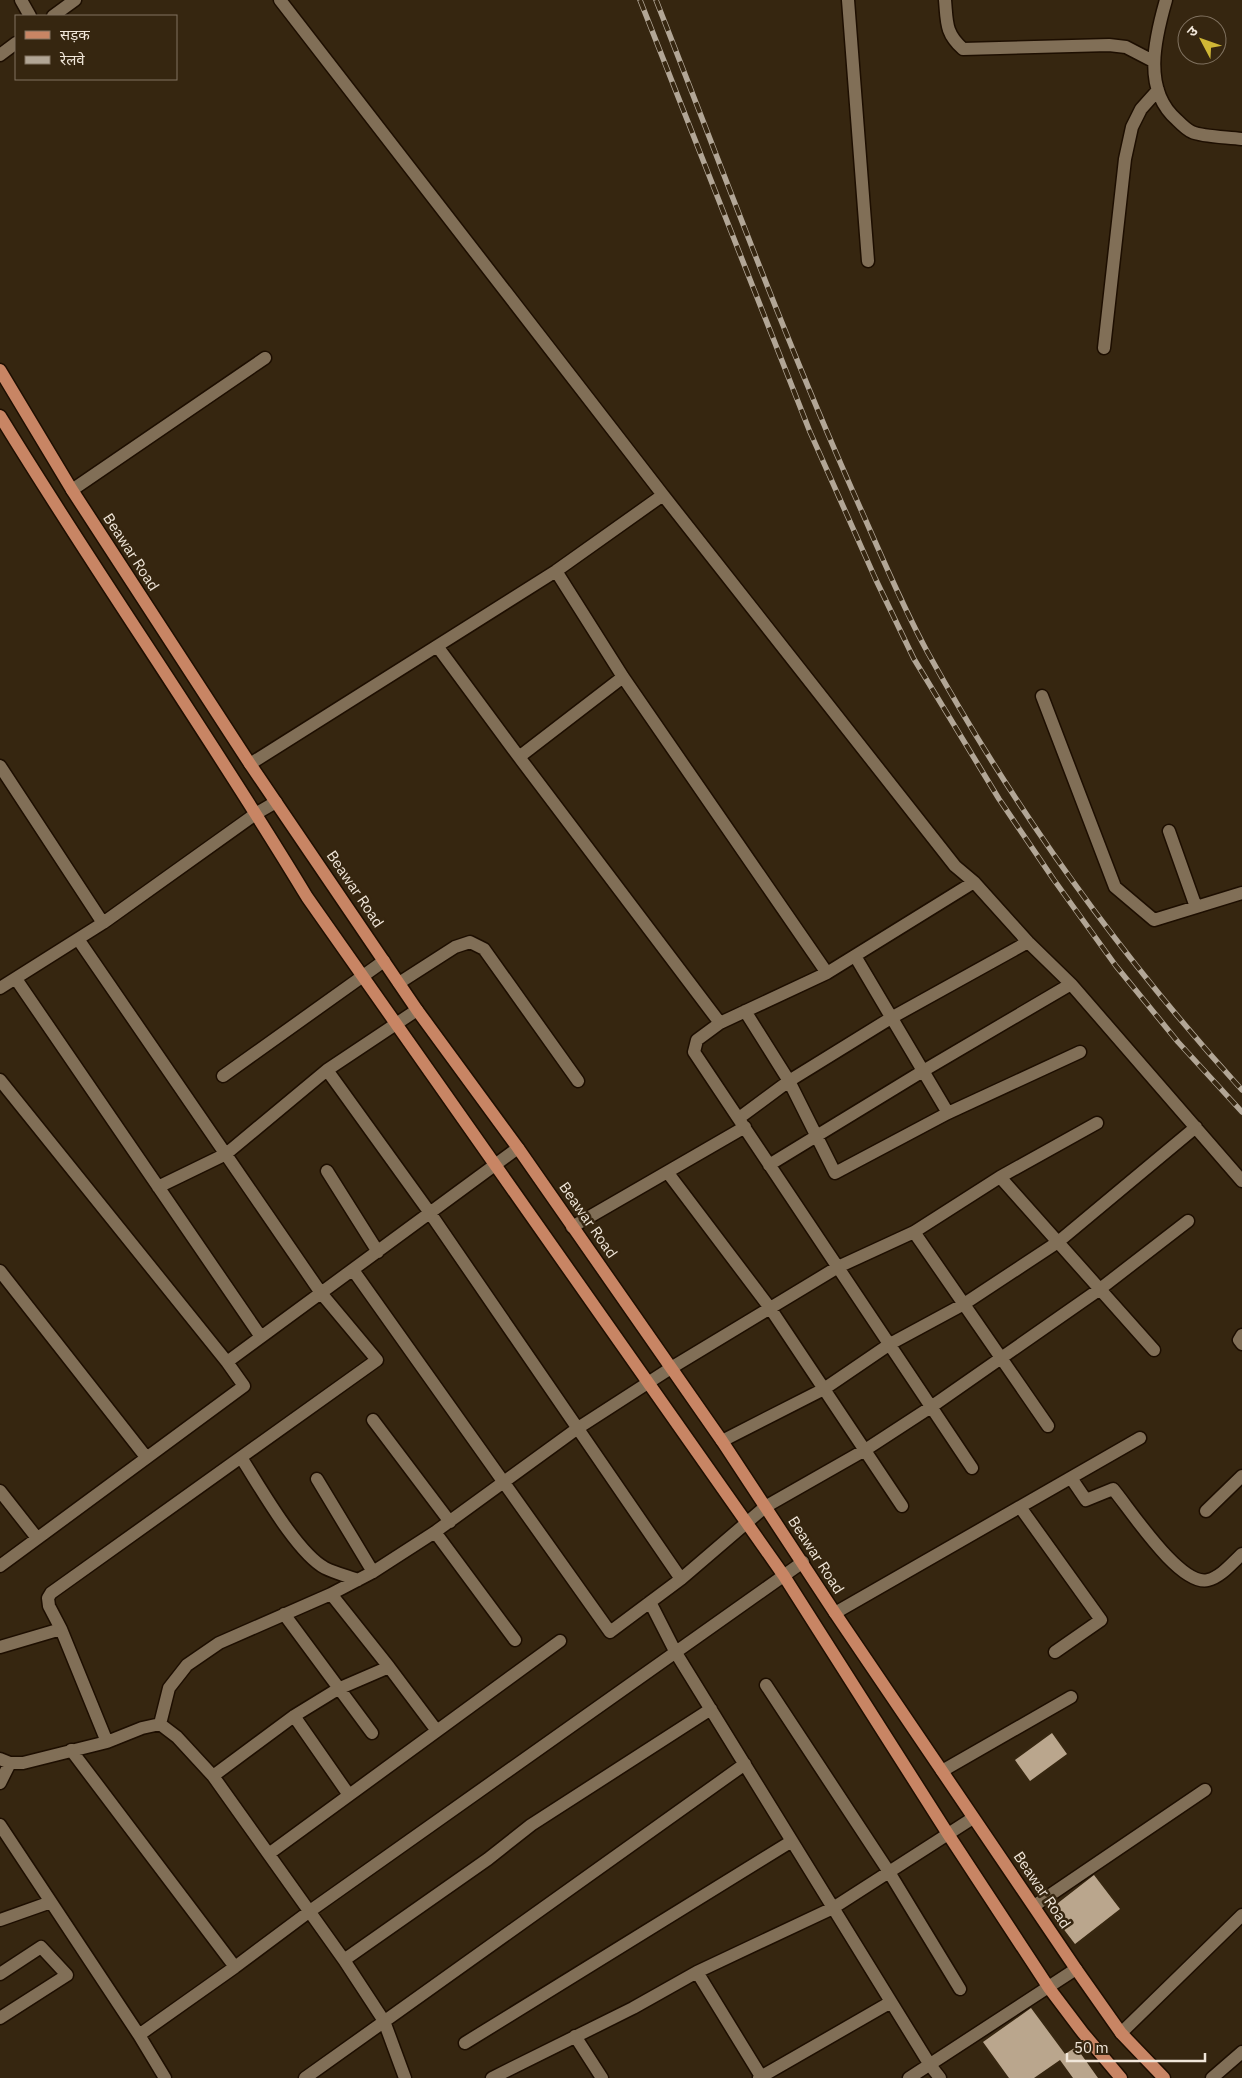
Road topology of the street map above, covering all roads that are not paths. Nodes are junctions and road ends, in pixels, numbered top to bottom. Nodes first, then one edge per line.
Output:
1 (21, 0) edge
2 (75, 0) edge
3 (280, 0) edge
4 (848, 0) edge
5 (945, 0) edge
6 (1166, 0) edge
7 (29, 15) edge
8 (54, 15) edge
9 (15, 44) edge
10 (0, 55) edge
11 (1153, 61) junction
12 (1158, 90) junction
13 (1242, 139) edge
14 (868, 261) dead end
15 (1104, 348) dead end
16 (265, 358) dead end
17 (0, 370) edge
18 (0, 416) edge
19 (72, 490) junction
20 (663, 495) junction
21 (556, 571) junction
22 (437, 646) junction
23 (623, 677) junction
24 (1042, 696) dead end
25 (519, 757) junction
26 (250, 764) junction
27 (0, 766) edge
28 (276, 802) junction
29 (257, 814) junction
30 (1169, 831) dead end
31 (974, 882) junction
32 (1242, 893) edge
33 (1196, 907) junction
34 (103, 923) junction
35 (78, 939) junction
36 (1028, 942) junction
37 (856, 956) junction
38 (384, 961) junction
39 (828, 973) junction
40 (363, 977) junction
41 (16, 979) junction
42 (399, 984) junction
43 (1071, 984) junction
44 (0, 988) edge
45 (417, 1010) junction
46 (745, 1010) junction
47 (891, 1018) junction
48 (396, 1023) junction
49 (720, 1023) junction
50 (1080, 1052) dead end
51 (327, 1070) junction
52 (923, 1071) junction
53 (223, 1076) dead end
54 (0, 1080) edge
55 (578, 1081) dead end
56 (788, 1081) junction
57 (948, 1113) junction
58 (742, 1122) junction
59 (1097, 1123) dead end
60 (1196, 1127) junction
61 (816, 1135) junction
62 (518, 1148) junction
63 (226, 1154) junction
64 (769, 1164) junction
65 (494, 1166) junction
66 (327, 1171) dead end
67 (668, 1173) junction
68 (1000, 1177) junction
69 (1242, 1181) edge
70 (158, 1187) junction
71 (430, 1213) junction
72 (1188, 1221) dead end
73 (572, 1228) junction
74 (914, 1232) junction
75 (1058, 1242) junction
76 (378, 1252) junction
77 (838, 1266) junction
78 (353, 1270) junction
79 (0, 1271) edge
80 (1100, 1289) junction
81 (322, 1293) junction
82 (964, 1304) junction
83 (770, 1308) junction
84 (1242, 1336) edge
85 (261, 1337) junction
86 (890, 1344) junction
87 (1242, 1344) edge
88 (1154, 1350) dead end
89 (1001, 1358) junction
90 (227, 1362) junction
91 (671, 1368) junction
92 (649, 1384) junction
93 (824, 1389) junction
94 (931, 1407) junction
95 (373, 1420) dead end
96 (1048, 1426) dead end
97 (578, 1428) junction
98 (1140, 1438) dead end
99 (722, 1441) junction
100 (865, 1450) junction
101 (146, 1457) junction
102 (242, 1458) junction
103 (972, 1468) dead end
104 (1242, 1476) edge
105 (1071, 1478) junction
106 (318, 1479) dead end
107 (504, 1483) junction
108 (0, 1491) edge
109 (902, 1506) dead end
110 (764, 1507) junction
111 (1020, 1507) junction
112 (1206, 1511) dead end
113 (450, 1522) junction
114 (746, 1523) junction
115 (435, 1532) junction
116 (37, 1538) junction
117 (1242, 1554) edge
118 (803, 1562) junction
119 (0, 1566) edge
120 (373, 1572) junction
121 (784, 1576) junction
122 (681, 1579) junction
123 (344, 1588) junction
124 (650, 1602) junction
125 (835, 1613) junction
126 (284, 1614) junction
127 (58, 1625) junction
128 (515, 1640) dead end
129 (560, 1641) dead end
130 (0, 1648) edge
131 (1054, 1652) dead end
132 (676, 1653) junction
133 (389, 1667) junction
134 (766, 1685) dead end
135 (338, 1689) junction
136 (1071, 1697) dead end
137 (711, 1709) junction
138 (294, 1716) junction
139 (160, 1724) junction
140 (437, 1731) junction
141 (372, 1733) dead end
142 (107, 1742) junction
143 (71, 1750) junction
144 (5, 1761) edge
145 (745, 1764) junction
146 (942, 1771) junction
147 (213, 1776) junction
148 (0, 1783) edge
149 (1204, 1790) dead end
150 (349, 1796) junction
151 (973, 1818) junction
152 (0, 1825) edge
153 (948, 1834) junction
154 (792, 1841) junction
155 (270, 1853) junction
156 (889, 1872) junction
157 (51, 1902) junction
158 (1034, 1906) junction
159 (833, 1908) junction
160 (310, 1911) junction
161 (1242, 1915) edge
162 (0, 1920) edge
163 (344, 1960) junction
164 (235, 1967) junction
165 (1076, 1969) junction
166 (697, 1972) junction
167 (0, 1974) edge
168 (1049, 1988) junction
169 (960, 1989) dead end
170 (891, 2002) junction
171 (0, 2018) edge
172 (384, 2021) junction
173 (1121, 2033) junction
174 (139, 2035) junction
175 (575, 2036) junction
176 (465, 2043) dead end
177 (1242, 2052) edge
178 (930, 2065) junction
179 (165, 2078) edge
180 (305, 2078) edge
181 (404, 2078) edge
182 (492, 2078) edge
183 (602, 2078) edge
184 (761, 2078) edge
185 (909, 2078) edge
186 (940, 2078) edge
187 (1121, 2078) edge
188 (1164, 2078) edge
189 (1212, 2078) edge

1 - 7 street
2 - 8 street
3 - 20 street
4 - 14 street
5 - 11 street
6 - 11 street
9 - 10 street
11 - 12 street
12 - 13 street
12 - 15 street
16 - 19 street
17 - 19 main road, Beawar Road
18 - 29 main road
19 - 26 main road, Beawar Road
20 - 21 street
20 - 31 street
21 - 22 street
21 - 23 street
22 - 25 street
22 - 26 street
23 - 25 street
23 - 39 street
24 - 33 street
25 - 49 street
26 - 28 main road, Beawar Road
27 - 34 street
28 - 29 street
28 - 38 main road, Beawar Road
29 - 34 street
29 - 40 main road
30 - 33 street
31 - 36 street
31 - 37 street
32 - 33 street
34 - 35 street
35 - 41 street
35 - 63 street
36 - 43 street
36 - 47 street
37 - 39 street
37 - 47 street
38 - 40 street
38 - 42 main road, Beawar Road
39 - 46 street
40 - 48 main road
40 - 53 street
41 - 44 street
41 - 70 street
42 - 45 main road, Beawar Road
42 - 55 street
43 - 52 street
43 - 60 street
45 - 48 street
45 - 62 main road, Beawar Road
46 - 49 street
46 - 56 street
47 - 52 street
47 - 56 street
48 - 51 street
48 - 65 main road
49 - 58 street
50 - 57 street
51 - 63 street
51 - 71 street
52 - 57 street
52 - 61 street
54 - 90 street
56 - 58 street
56 - 61 street
57 - 61 street
58 - 64 street
58 - 67 street
59 - 68 street
60 - 69 street
60 - 75 street
61 - 64 street
62 - 65 street
62 - 73 main road, Beawar Road
63 - 70 street
63 - 81 street
64 - 77 street
65 - 71 street
65 - 92 main road
66 - 76 street
67 - 73 street
67 - 83 street
68 - 74 street
68 - 75 street
70 - 85 street
71 - 76 street
71 - 97 street
72 - 80 street
73 - 91 main road, Beawar Road
74 - 77 street
74 - 82 street
75 - 80 street
75 - 82 street
76 - 78 street
77 - 83 street
77 - 86 street
78 - 81 street
78 - 107 street
79 - 101 street
80 - 88 street
80 - 89 street
81 - 85 street
81 - 102 street
82 - 86 street
82 - 89 street
83 - 91 street
83 - 93 street
84 - 87 street
85 - 90 street
86 - 93 street
86 - 94 street
89 - 94 street
89 - 96 street
90 - 101 street
91 - 92 street
91 - 99 main road, Beawar Road
92 - 97 street
92 - 114 main road
93 - 99 street
93 - 100 street
94 - 100 street
94 - 103 street
95 - 113 street
97 - 107 street
97 - 122 street
98 - 105 street
99 - 110 main road, Beawar Road
100 - 109 street
100 - 110 street
101 - 116 street
102 - 123 street
102 - 127 street
104 - 112 street
105 - 111 street
105 - 117 street
106 - 120 street
107 - 113 street
107 - 124 street
108 - 116 street
110 - 114 street
110 - 118 main road, Beawar Road
111 - 125 street
111 - 131 street
113 - 115 street
114 - 121 main road
114 - 122 street
115 - 120 street
115 - 128 street
116 - 119 street
118 - 121 street
118 - 125 main road, Beawar Road
120 - 123 street
121 - 132 street
121 - 153 main road
122 - 124 street
123 - 126 street
123 - 133 street
124 - 132 street
125 - 146 main road, Beawar Road
126 - 135 street
126 - 139 street
127 - 130 street
127 - 142 street
129 - 140 street
132 - 137 street
132 - 160 street
133 - 135 street
133 - 140 street
134 - 156 street
135 - 138 street
135 - 141 street
136 - 146 street
137 - 145 street
137 - 163 street
138 - 147 street
138 - 150 street
139 - 142 street
139 - 147 street
140 - 150 street
142 - 143 street
143 - 144 street
143 - 164 street
144 - 148 street
145 - 154 street
145 - 172 street
146 - 151 main road, Beawar Road
147 - 155 street
149 - 158 street
150 - 155 street
151 - 153 street
151 - 158 main road, Beawar Road
152 - 157 street
153 - 156 street
153 - 168 main road
154 - 159 street
154 - 176 street
155 - 160 street
156 - 159 street
156 - 169 street
157 - 162 street
157 - 174 street
158 - 165 main road, Beawar Road
159 - 166 street
159 - 170 street
160 - 163 street
160 - 164 street
161 - 173 street
163 - 172 street
164 - 174 street
165 - 168 street
165 - 173 main road, Beawar Road
166 - 175 street
166 - 184 street
167 - 171 street
168 - 178 street
168 - 187 main road
170 - 178 street
170 - 184 street
172 - 180 street
172 - 181 street
173 - 188 main road, Beawar Road
174 - 179 street
175 - 182 street
175 - 183 street
177 - 189 street
178 - 185 street
178 - 186 street

